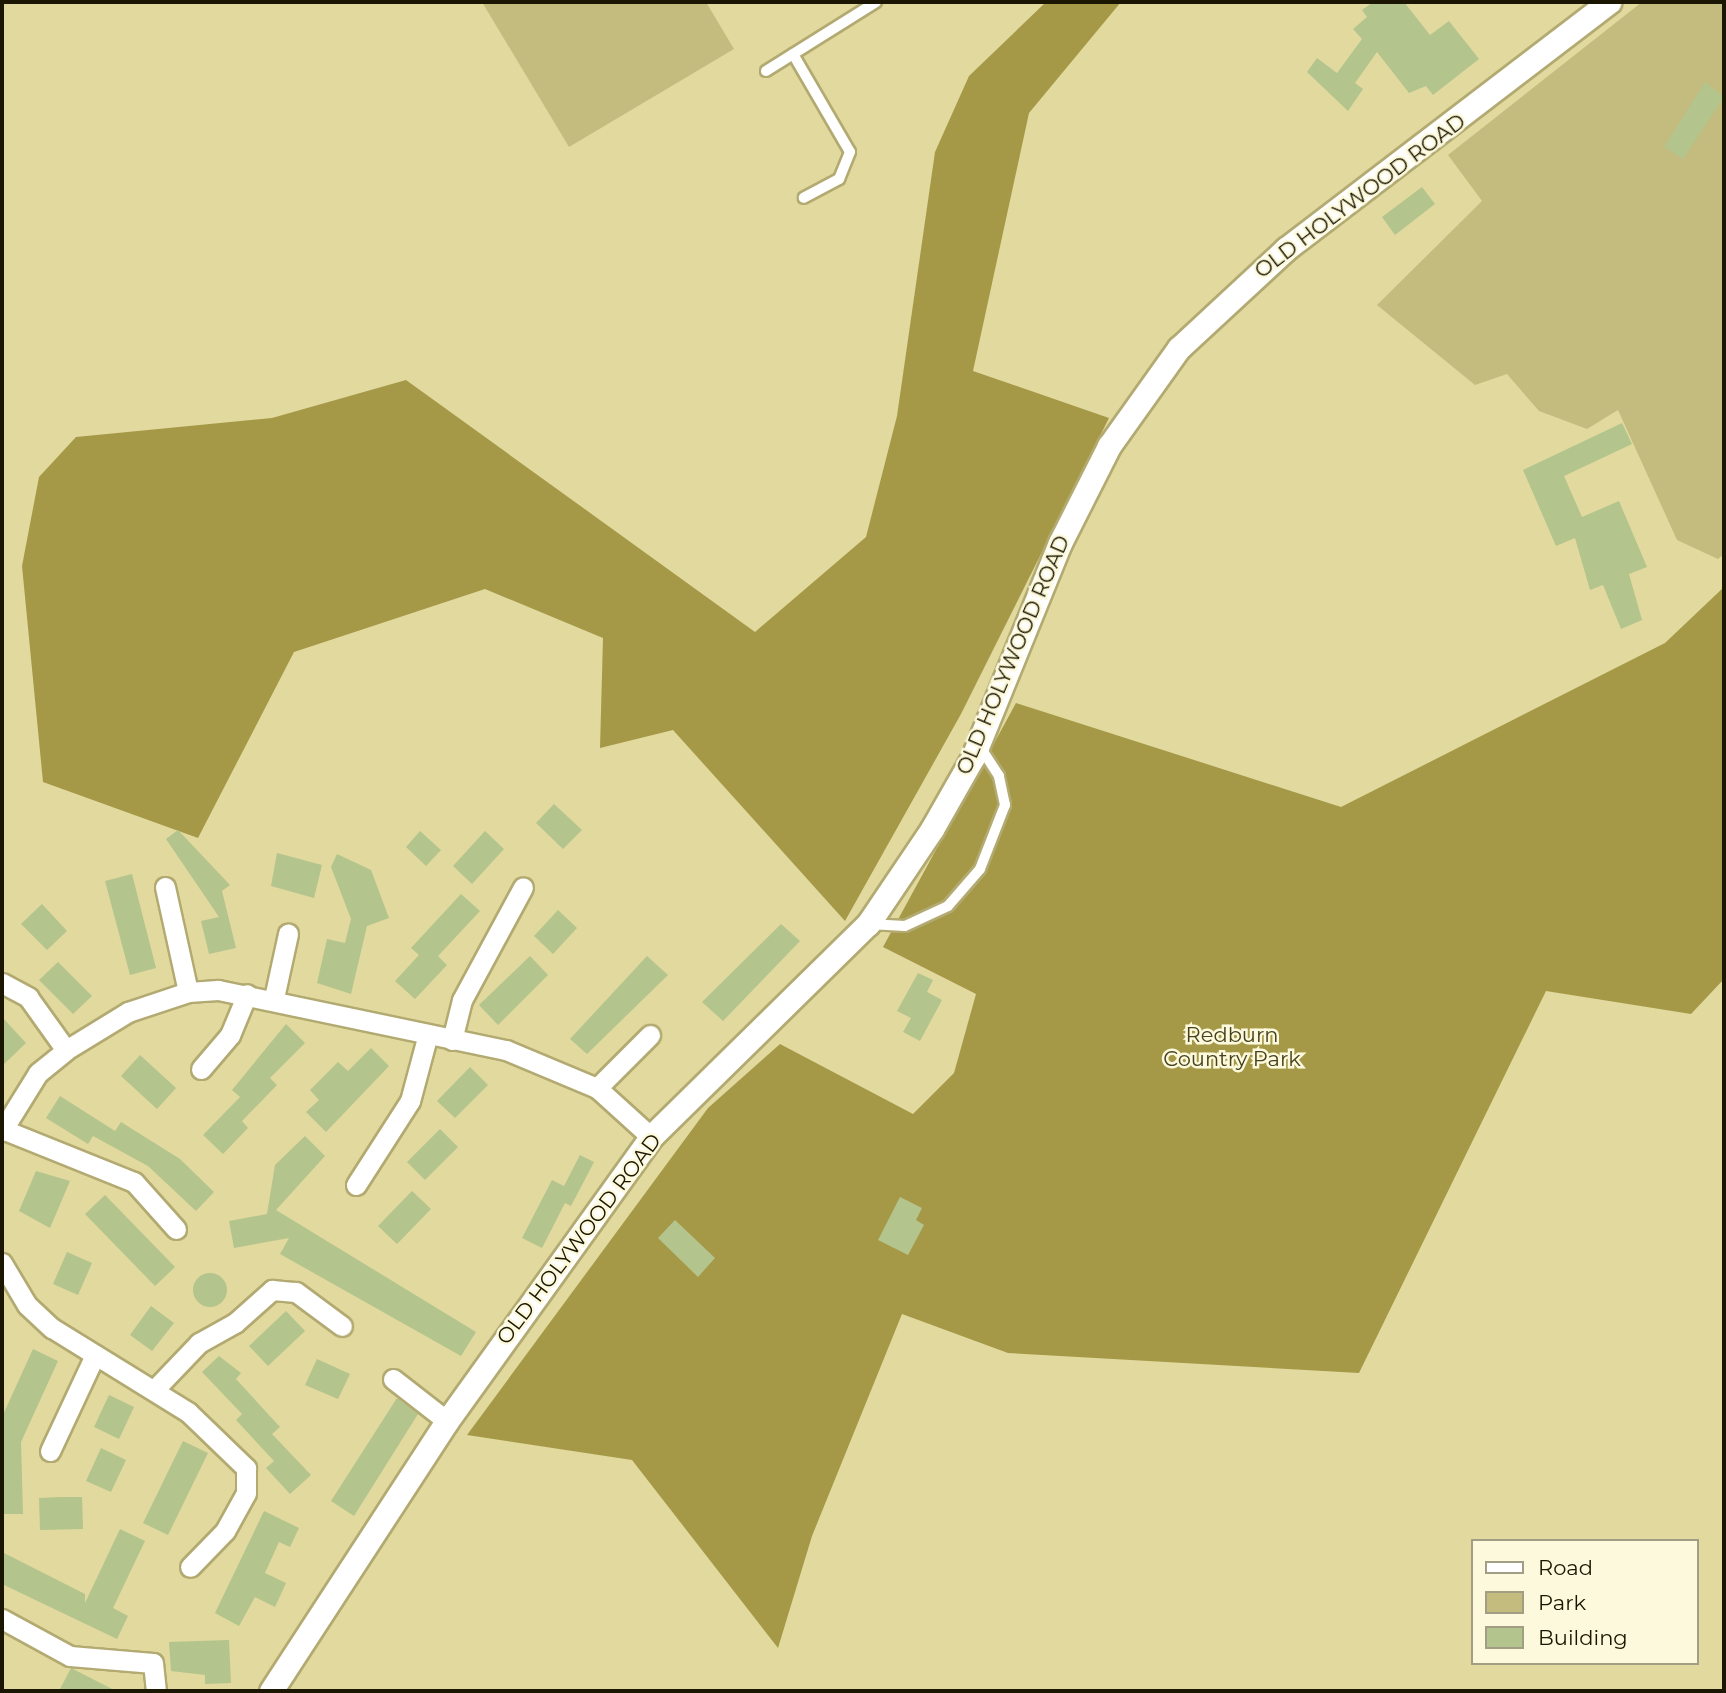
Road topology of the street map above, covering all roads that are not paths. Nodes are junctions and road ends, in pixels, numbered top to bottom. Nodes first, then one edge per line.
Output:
1 (876, 2) edge
2 (1609, 2) edge
3 (793, 54) junction
4 (766, 71) dead end
5 (804, 198) dead end
6 (978, 744) junction
7 (165, 887) dead end
8 (523, 887) dead end
9 (868, 924) junction
10 (288, 934) dead end
11 (2, 983) edge
12 (188, 992) junction
13 (247, 994) junction
14 (274, 998) junction
15 (428, 1034) junction
16 (650, 1035) dead end
17 (452, 1040) junction
18 (66, 1050) junction
19 (201, 1069) dead end
20 (597, 1088) junction
21 (2, 1130) edge
22 (651, 1137) junction
23 (356, 1185) dead end
24 (176, 1229) dead end
25 (2, 1263) edge
26 (342, 1326) dead end
27 (95, 1355) junction
28 (393, 1379) dead end
29 (155, 1389) junction
30 (447, 1421) junction
31 (50, 1451) dead end
32 (190, 1567) dead end
33 (2, 1619) edge
34 (156, 1691) edge
35 (271, 1691) edge

1 - 3 lane
2 - 6 street, OLD HOLYWOOD ROAD
3 - 4 lane
3 - 5 lane
6 - 9 street, OLD HOLYWOOD ROAD
6 - 9 lane
7 - 12 street
8 - 17 street
9 - 22 street, OLD HOLYWOOD ROAD
10 - 14 street
11 - 18 street
12 - 13 street
12 - 18 street
13 - 14 street
13 - 19 street
14 - 15 street
15 - 17 street
15 - 23 street
16 - 20 street
17 - 20 street
18 - 21 street
20 - 22 street
21 - 24 street
22 - 30 street, OLD HOLYWOOD ROAD
25 - 27 street
26 - 29 street
27 - 29 street
27 - 31 street
28 - 30 street
29 - 32 street
30 - 35 street, OLD HOLYWOOD ROAD
33 - 34 street

